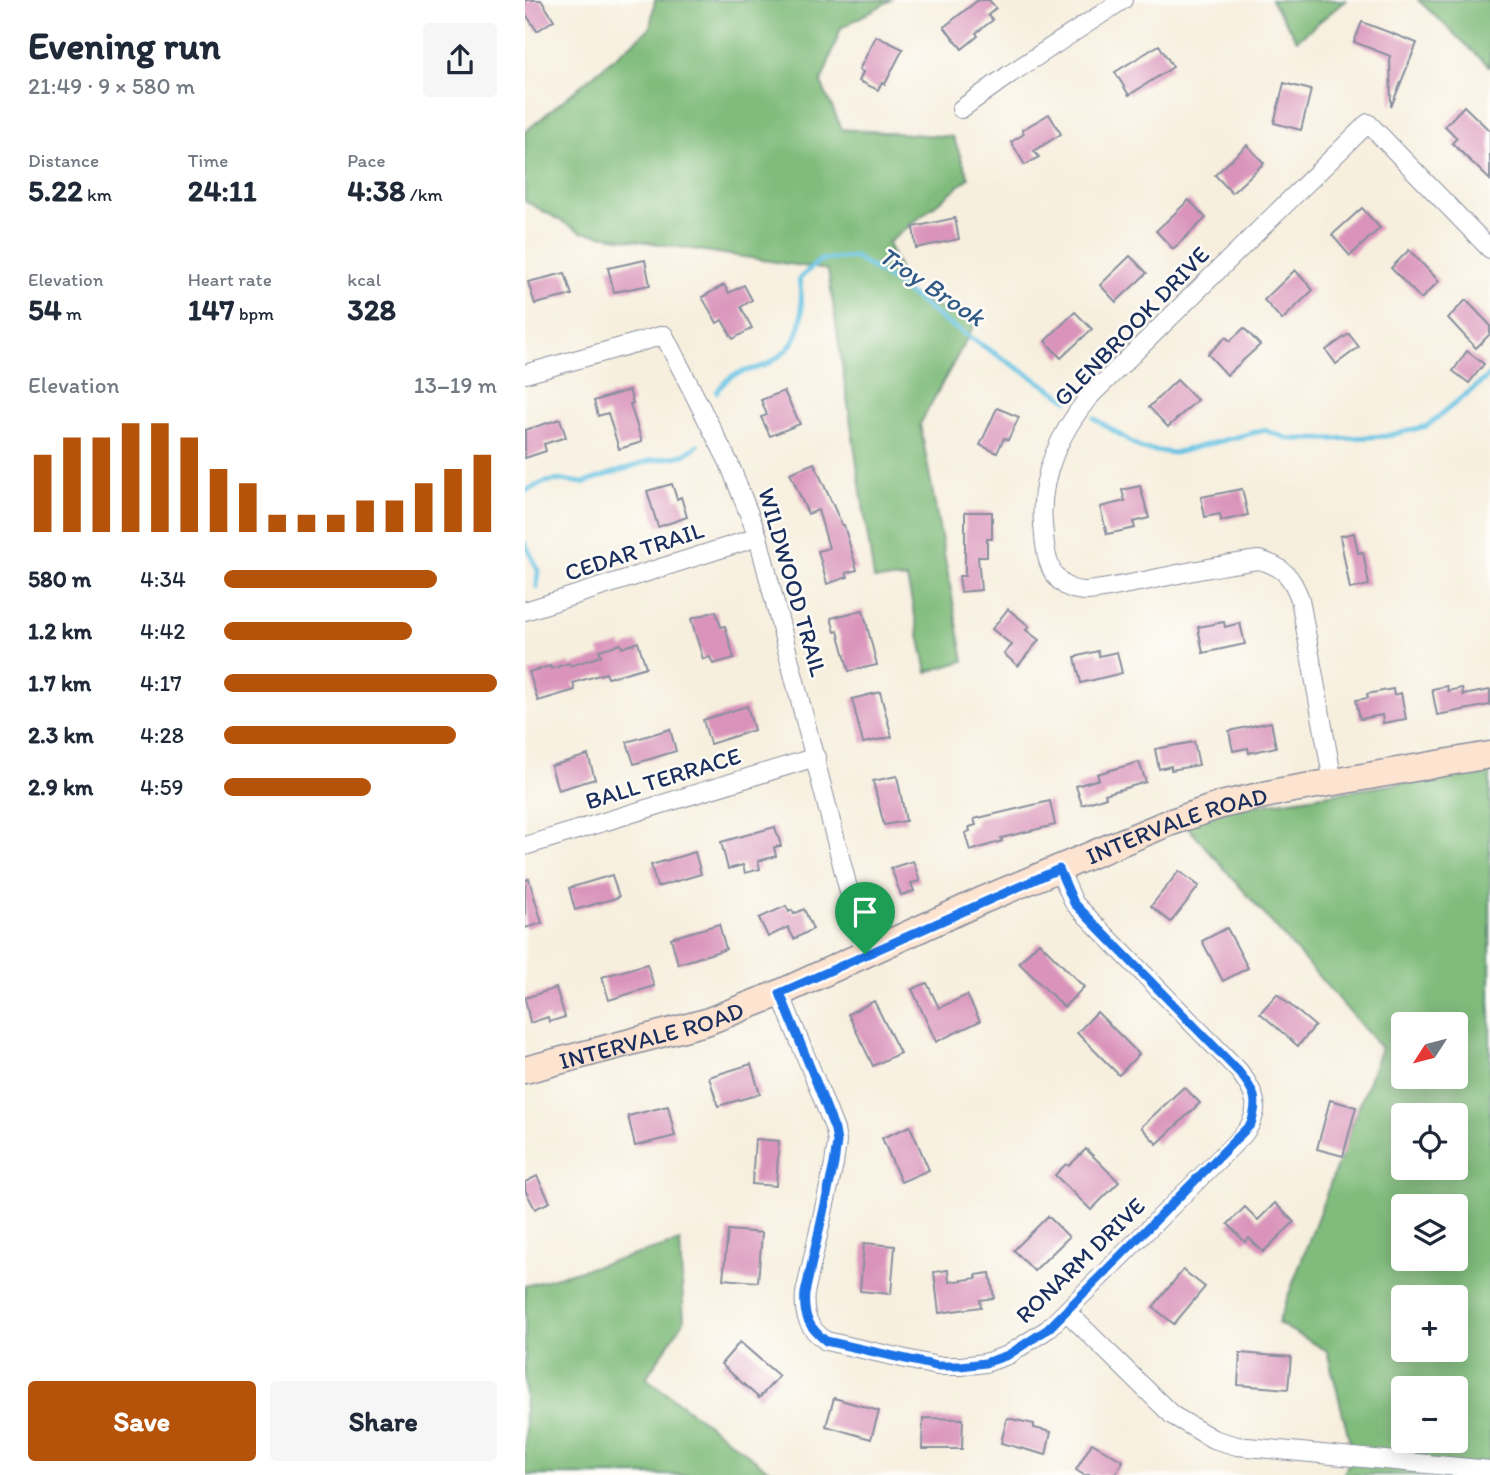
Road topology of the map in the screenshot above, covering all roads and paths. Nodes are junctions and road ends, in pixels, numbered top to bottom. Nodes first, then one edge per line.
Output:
1 (1123, 0) edge
2 (961, 109) dead end
3 (1490, 249) edge
4 (525, 374) edge
5 (758, 537) junction
6 (525, 611) edge
7 (1490, 755) edge
8 (816, 757) junction
9 (1333, 782) junction
10 (525, 846) edge
11 (1059, 869) junction
12 (865, 954) junction
13 (780, 993) junction
14 (525, 1070) edge
15 (1067, 1312) junction
16 (1490, 1470) edge

1 - 2 street
3 - 9 street, GLENBROOK DRIVE
4 - 5 street, WILDWOOD TRAIL
5 - 6 street, CEDAR TRAIL
5 - 8 street, WILDWOOD TRAIL
7 - 9 street, INTERVALE ROAD
8 - 10 street, BALL TERRACE
8 - 12 street, WILDWOOD TRAIL
9 - 11 street, INTERVALE ROAD
11 - 12 street, INTERVALE ROAD
11 - 15 street, RONARM DRIVE
12 - 13 street, INTERVALE ROAD
13 - 14 street, INTERVALE ROAD
13 - 15 street, RONARM DRIVE
15 - 16 street

